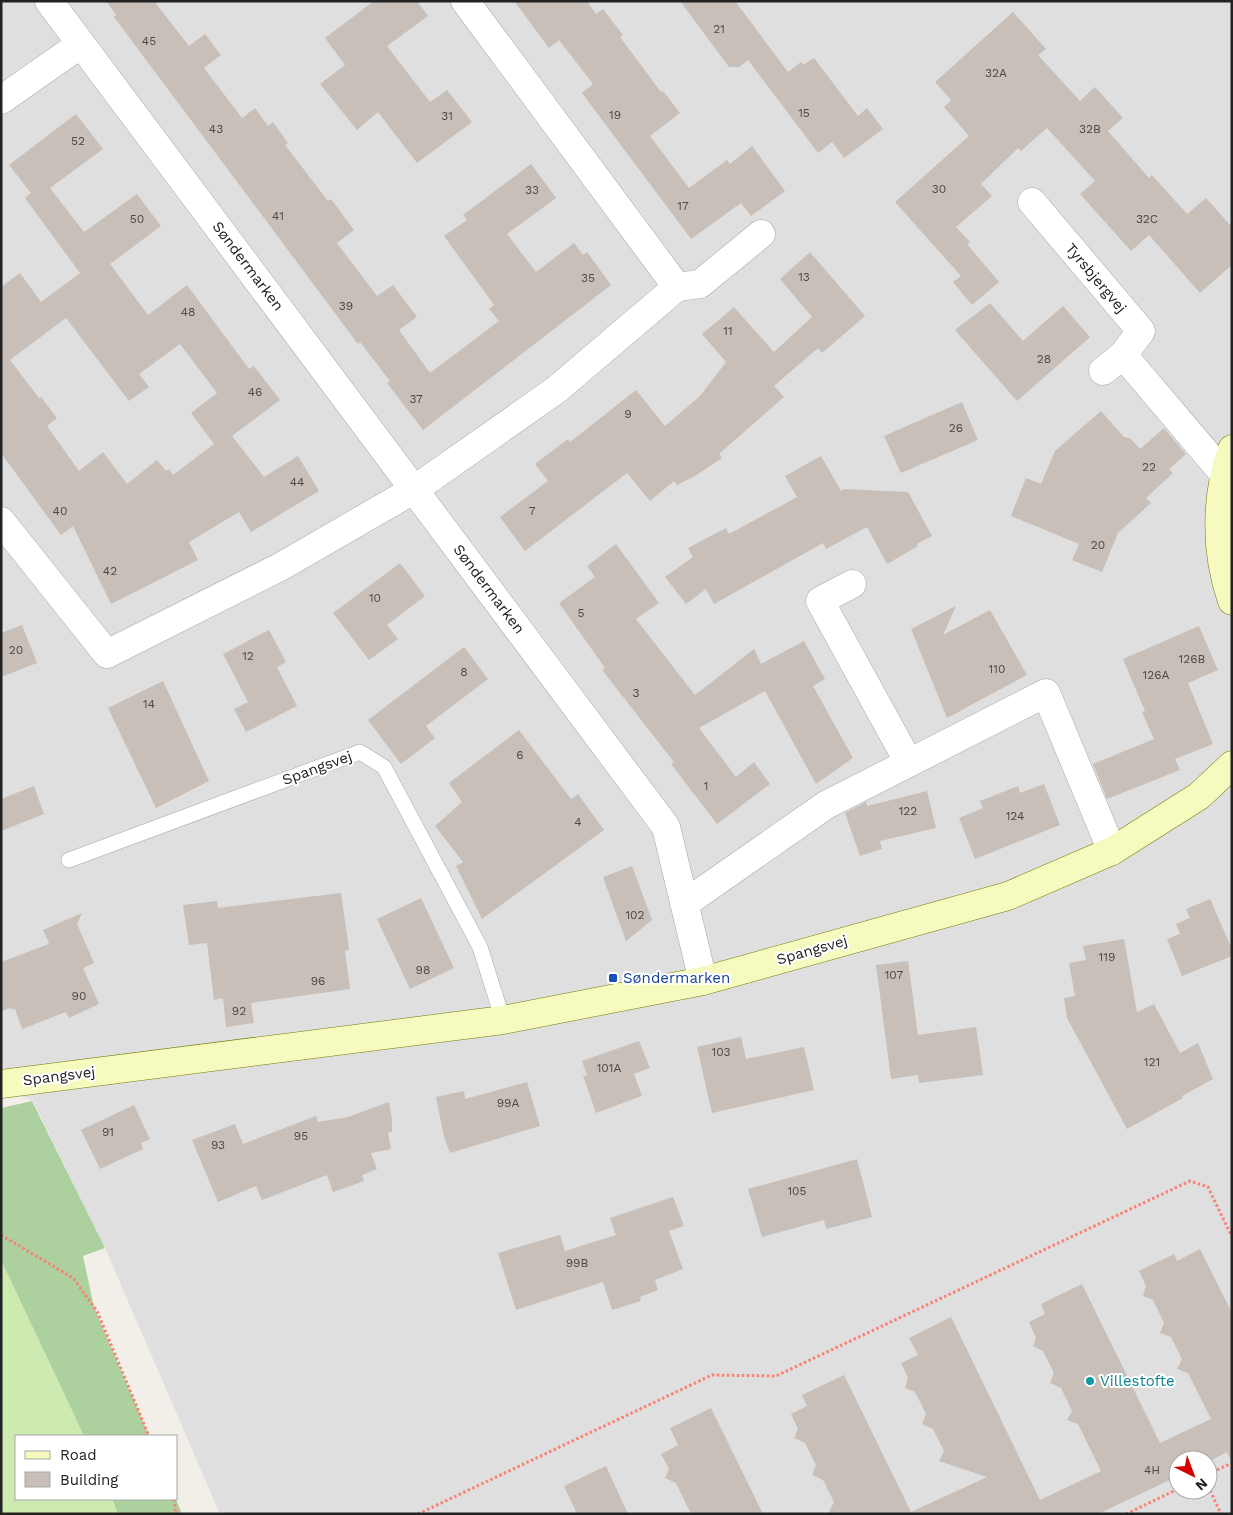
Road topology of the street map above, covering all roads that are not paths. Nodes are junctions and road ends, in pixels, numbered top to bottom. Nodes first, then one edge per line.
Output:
1 (50, 1) edge
2 (465, 1) edge
3 (81, 44) junction
4 (1, 100) edge
5 (1032, 202) dead end
6 (761, 234) dead end
7 (677, 287) junction
8 (1228, 461) edge
9 (415, 489) junction
10 (1, 521) edge
11 (852, 584) dead end
12 (1232, 601) edge
13 (910, 764) junction
14 (1232, 765) edge
15 (1112, 851) junction
16 (69, 860) dead end
17 (684, 904) junction
18 (703, 980) junction
19 (503, 1020) junction
20 (1, 1084) edge

1 - 3 street, Søndermarken
2 - 7 street
3 - 4 street
3 - 9 street, Søndermarken
5 - 8 street, Tyrsbjergvej
6 - 7 street
7 - 9 street
8 - 12 street, Tyrsbjergvej
9 - 10 street
9 - 17 street, Søndermarken
11 - 13 street
13 - 15 street
13 - 17 street
14 - 15 street, Spangsvej
15 - 18 street, Spangsvej
16 - 19 lane, Spangsvej
17 - 18 street, Søndermarken
18 - 19 street, Spangsvej
19 - 20 street, Spangsvej

